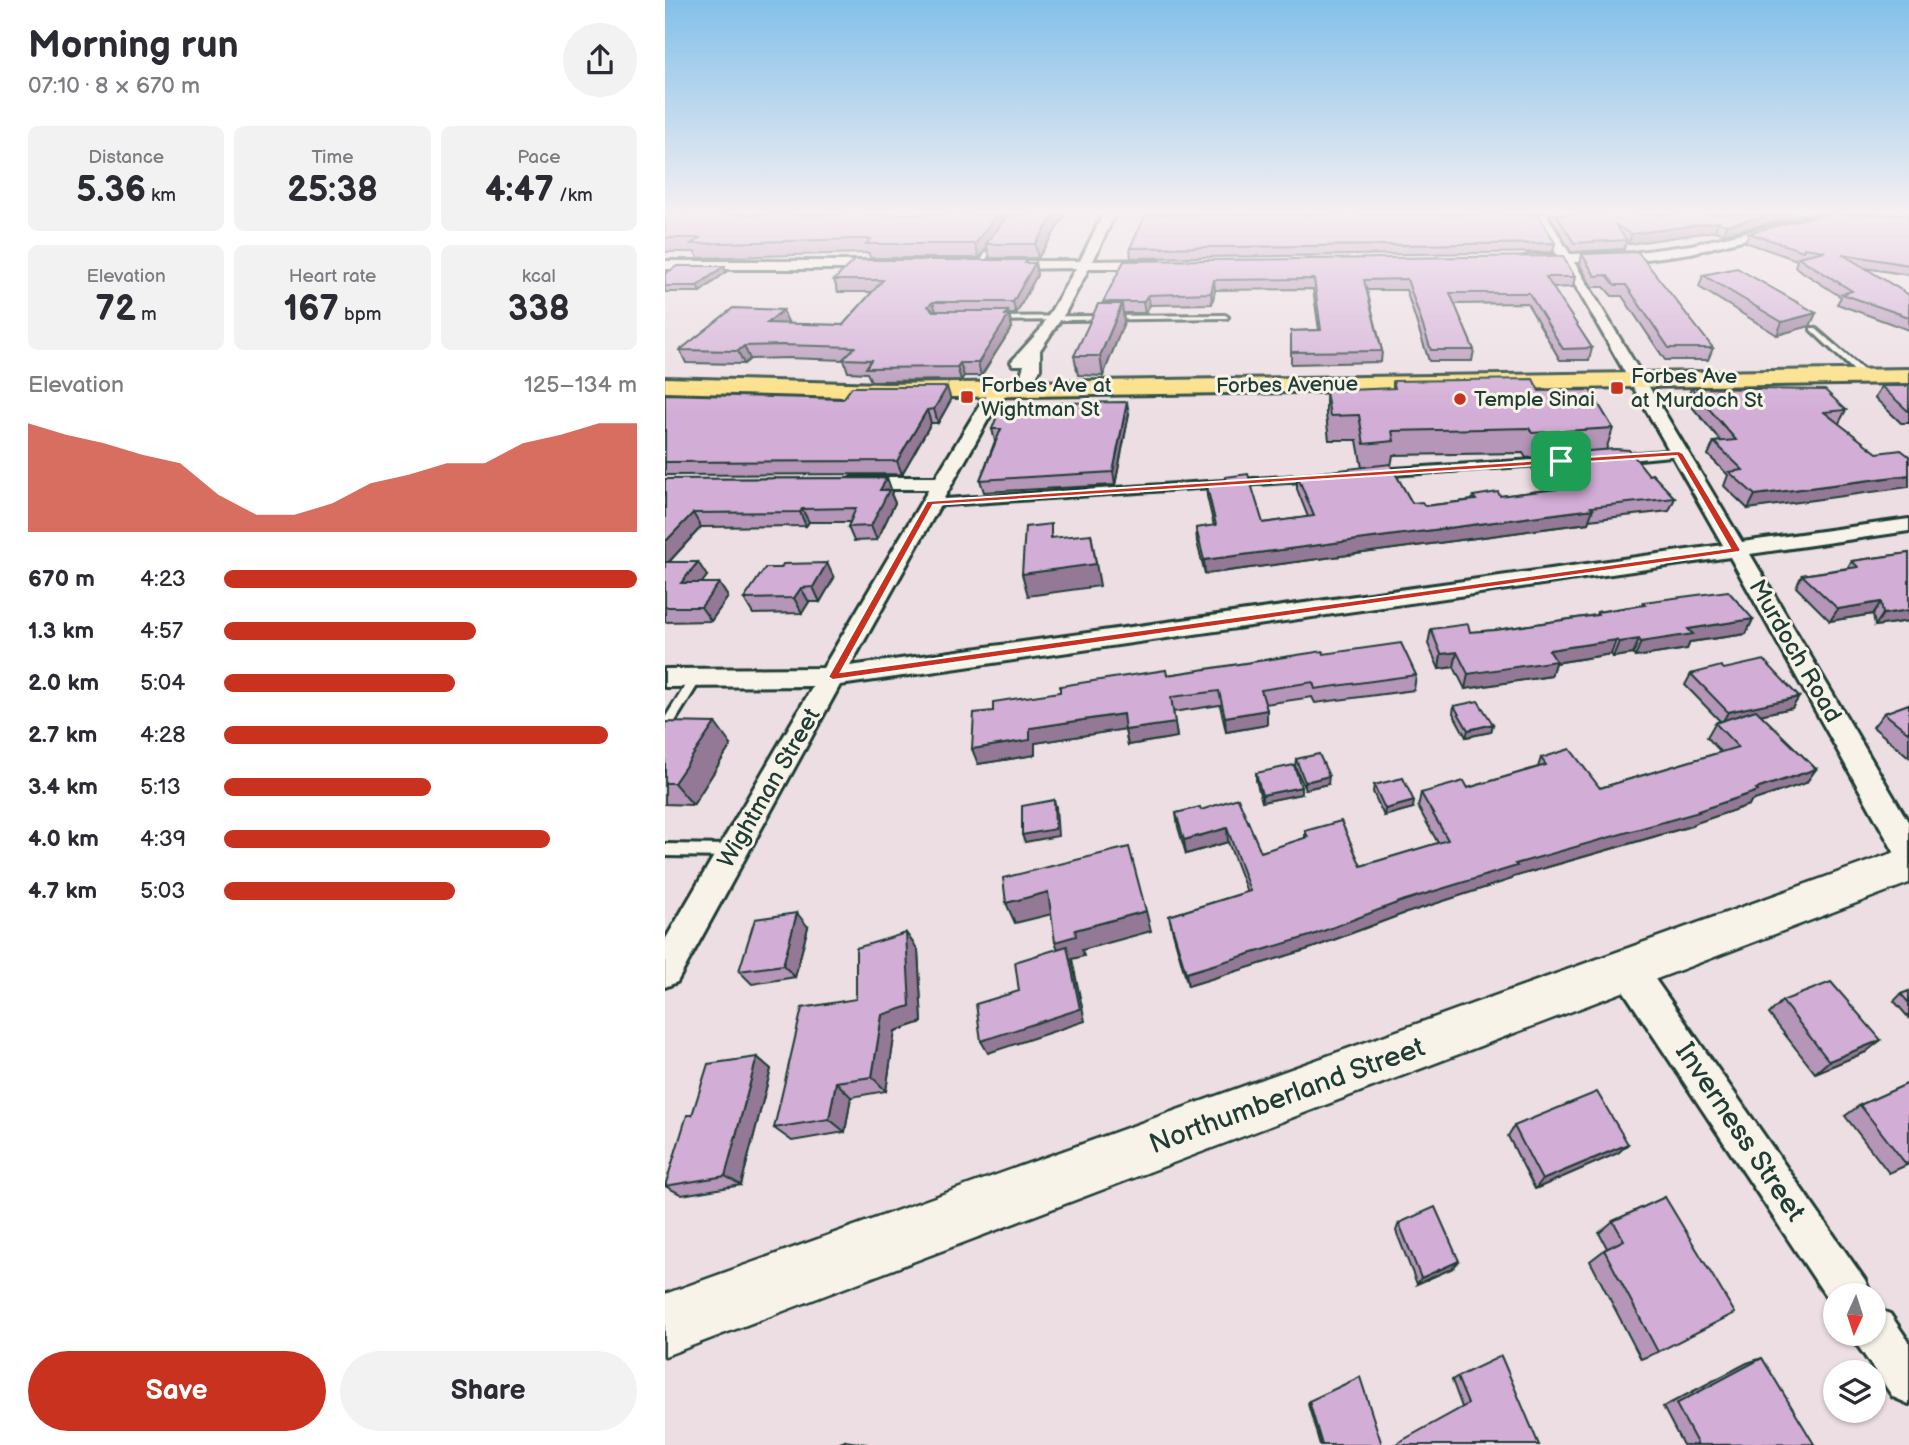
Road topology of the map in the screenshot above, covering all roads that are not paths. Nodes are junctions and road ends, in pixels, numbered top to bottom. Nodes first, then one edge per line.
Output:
1 (1075, 281) edge
2 (1579, 281) edge
3 (1225, 317) dead end
4 (987, 319) edge
5 (1053, 319) junction
6 (1813, 329) edge
7 (1033, 351) joint
8 (1909, 376) edge
9 (1866, 377) junction
10 (1638, 380) junction
11 (665, 385) edge
12 (1002, 389) junction
13 (1679, 453) junction
14 (1607, 458) edge
15 (1565, 461) edge
16 (1370, 474) edge
17 (1328, 477) edge
18 (830, 483) edge
19 (936, 493) junction
20 (1909, 525) edge
21 (1736, 550) junction
22 (833, 677) junction
23 (665, 678) edge
24 (696, 678) junction
25 (665, 728) edge
26 (665, 850) edge
27 (1909, 850) edge
28 (734, 851) junction
29 (1909, 865) edge
30 (1629, 970) junction
31 (665, 971) edge
32 (1842, 1283) edge
33 (665, 1325) edge
34 (1885, 1346) edge
35 (1909, 1381) edge

1 - 5 street, Wightman Street
2 - 10 street
3 - 5 lane
4 - 5 lane
5 - 7 street, Wightman Street
6 - 9 lane
7 - 12 street, Wightman Street
8 - 9 main road, Forbes Avenue
9 - 10 main road, Forbes Avenue
10 - 12 main road, Forbes Avenue
10 - 13 street, Murdoch Road
11 - 12 main road, Forbes Avenue
12 - 19 street, Wightman Street
13 - 14 lane
13 - 21 street, Murdoch Road
15 - 16 lane
17 - 19 lane
18 - 19 street
19 - 22 street, Wightman Street
20 - 21 street
21 - 22 street
21 - 27 street, Murdoch Road
22 - 24 street
22 - 28 street, Wightman Street
23 - 24 street
24 - 25 lane
26 - 28 lane
28 - 31 street, Wightman Street
29 - 30 street, Northumberland Street
30 - 32 street, Inverness Street
30 - 33 street, Northumberland Street
34 - 35 street

